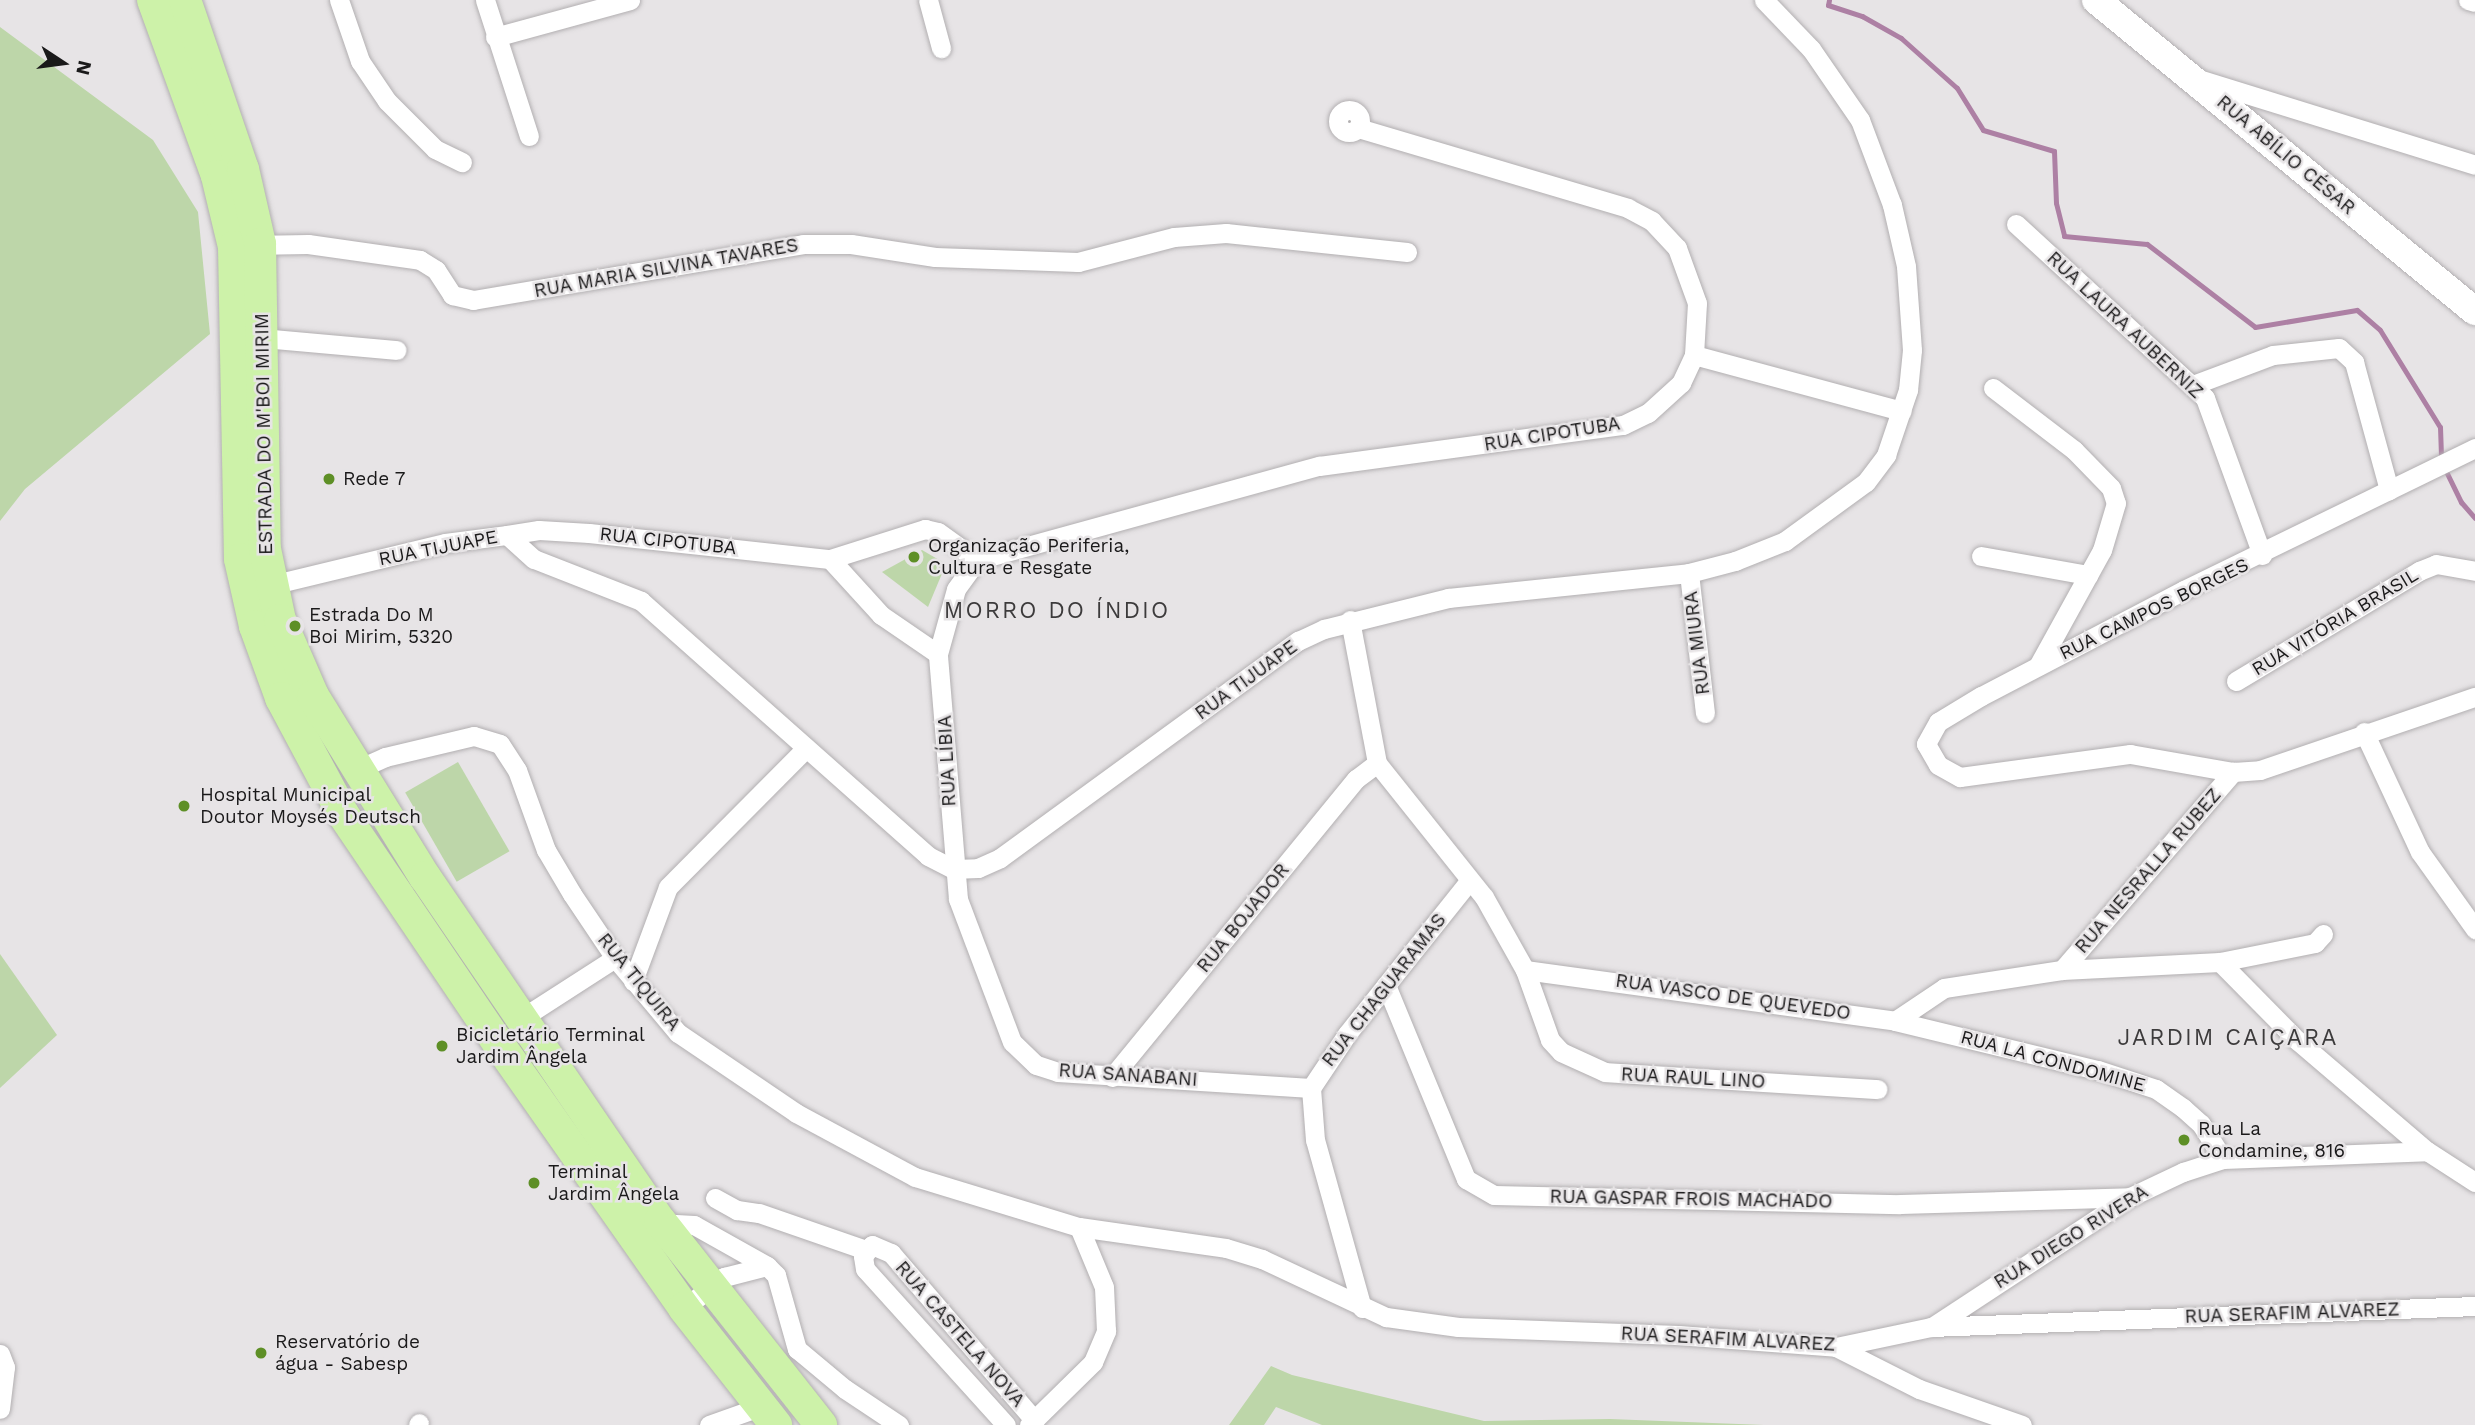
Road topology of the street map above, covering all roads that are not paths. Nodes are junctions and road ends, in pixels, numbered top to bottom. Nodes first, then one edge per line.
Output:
1 (153, 0) edge
2 (186, 0) edge
3 (339, 0) edge
4 (485, 0) edge
5 (630, 0) edge
6 (928, 0) edge
7 (1764, 0) edge
8 (2096, 0) edge
9 (2468, 0) edge
10 (2475, 2) edge
11 (495, 37) junction
12 (941, 48) dead end
13 (2193, 78) junction
14 (1358, 128) dead end
15 (529, 136) dead end
16 (462, 162) dead end
17 (2475, 165) edge
18 (2016, 224) dead end
19 (247, 245) junction
20 (1407, 252) dead end
21 (2475, 311) edge
22 (262, 338) junction
23 (396, 350) dead end
24 (1695, 355) junction
25 (2193, 385) junction
26 (1993, 388) dead end
27 (1902, 411) junction
28 (2475, 448) edge
29 (2389, 490) junction
30 (507, 535) junction
31 (2262, 555) junction
32 (1982, 556) dead end
33 (830, 559) junction
34 (977, 561) junction
35 (2475, 571) edge
36 (1689, 573) junction
37 (2088, 575) junction
38 (271, 585) junction
39 (1350, 620) junction
40 (938, 654) junction
41 (2038, 666) junction
42 (2236, 681) dead end
43 (2475, 697) edge
44 (1705, 713) dead end
45 (2364, 732) junction
46 (806, 748) junction
47 (1377, 763) junction
48 (356, 769) junction
49 (2233, 772) junction
50 (329, 789) junction
51 (380, 807) junction
52 (953, 869) junction
53 (1469, 881) junction
54 (2475, 929) edge
55 (2323, 934) dead end
56 (481, 958) junction
57 (615, 958) junction
58 (2220, 962) junction
59 (1525, 970) junction
60 (2062, 970) junction
61 (457, 979) junction
62 (633, 981) junction
63 (1386, 985) junction
64 (522, 1018) junction
65 (1895, 1021) junction
66 (1112, 1077) junction
67 (1311, 1088) junction
68 (1877, 1089) dead end
69 (2427, 1151) junction
70 (2223, 1159) junction
71 (2475, 1182) edge
72 (2130, 1197) junction
73 (715, 1198) dead end
74 (660, 1221) junction
75 (1079, 1227) junction
76 (635, 1240) junction
77 (866, 1250) junction
78 (767, 1265) junction
79 (712, 1285) junction
80 (2475, 1306) edge
81 (684, 1308) junction
82 (1362, 1308) junction
83 (1931, 1327) junction
84 (1836, 1347) junction
85 (0, 1354) edge
86 (0, 1409) edge
87 (769, 1416) edge
88 (1032, 1423) edge
89 (709, 1425) edge
90 (821, 1425) edge
91 (899, 1425) edge
92 (1006, 1425) edge
93 (2022, 1425) edge

1 - 19 main road, ESTRADA DO M'BOI MIRIM
2 - 19 main road, ESTRADA DO M'BOI MIRIM
3 - 16 street
4 - 11 street
5 - 11 street
6 - 12 street
7 - 27 street, RUA TIJUAPE
8 - 13 main road, RUA ABÍLIO CÉSAR
9 - 10 street
11 - 15 street
13 - 17 street
13 - 21 main road, RUA ABÍLIO CÉSAR
14 - 24 street, RUA CIPOTUBA
18 - 25 street, RUA LAURA AUBERNIZ
19 - 20 street, RUA MARIA SILVINA TAVARES
19 - 22 main road, ESTRADA DO M'BOI MIRIM
19 - 50 main road, ESTRADA DO M'BOI MIRIM
22 - 23 street
22 - 38 main road, ESTRADA DO M'BOI MIRIM
24 - 27 street
24 - 34 street, RUA CIPOTUBA
25 - 29 street
25 - 31 street, RUA LAURA AUBERNIZ
26 - 37 street
27 - 36 street, RUA TIJUAPE
28 - 29 street, RUA CAMPOS BORGES
29 - 31 street, RUA CAMPOS BORGES
30 - 33 street, RUA CIPOTUBA
30 - 38 street, RUA TIJUAPE
30 - 46 street, RUA TIJUAPE
31 - 41 street, RUA CAMPOS BORGES
32 - 37 street
33 - 34 street, RUA CIPOTUBA
33 - 40 street
34 - 40 street
35 - 42 street, RUA VITÓRIA BRASIL
36 - 39 street, RUA TIJUAPE
36 - 44 street, RUA MIURA
37 - 41 street
38 - 48 main road, ESTRADA DO M'BOI MIRIM
39 - 47 street
39 - 52 street, RUA TIJUAPE
40 - 52 street, RUA LÍBIA
41 - 49 street, RUA CAMPOS BORGES
43 - 45 street
45 - 49 street
45 - 54 street
46 - 52 street, RUA TIJUAPE
46 - 62 street
47 - 53 street
47 - 66 street, RUA BOJADOR
48 - 51 main road, ESTRADA DO M'BOI MIRIM
48 - 57 street, RUA TIQUIRA
49 - 60 street, RUA NESRALLA RUBEZ
50 - 51 main road
50 - 61 main road, ESTRADA DO M'BOI MIRIM
51 - 56 main road, ESTRADA DO M'BOI MIRIM
52 - 66 street, RUA SANABANI
53 - 59 street
53 - 63 street, RUA CHAGUARAMAS
55 - 58 street
56 - 61 main road
56 - 64 main road, ESTRADA DO M'BOI MIRIM
57 - 62 street, RUA TIQUIRA
57 - 64 street
58 - 60 street
58 - 69 street
59 - 65 street, RUA VASCO DE QUEVEDO
59 - 68 street, RUA RAUL LINO
60 - 65 street
61 - 76 main road, ESTRADA DO M'BOI MIRIM
62 - 75 street, RUA TIQUIRA
63 - 67 street, RUA CHAGUARAMAS
63 - 72 street, RUA GASPAR FROIS MACHADO
64 - 74 main road, ESTRADA DO M'BOI MIRIM
65 - 70 street, RUA LA CONDOMINE
66 - 67 street, RUA SANABANI
67 - 82 street, RUA CHAGUARAMAS
69 - 70 street, RUA DIEGO RIVERA
69 - 71 street
70 - 72 street, RUA DIEGO RIVERA
72 - 83 street, RUA DIEGO RIVERA
73 - 77 street
74 - 76 street
74 - 78 street
74 - 79 main road, ESTRADA DO M'BOI MIRIM
75 - 82 street, RUA SERAFIM ALVAREZ
75 - 88 street
76 - 81 main road, ESTRADA DO M'BOI MIRIM
77 - 88 street, RUA CASTELA NOVA
77 - 92 street, RUA CASTELA NOVA
78 - 79 street
78 - 91 street
79 - 81 street
79 - 90 main road, ESTRADA DO M'BOI MIRIM
80 - 83 street, RUA SERAFIM ALVAREZ
81 - 87 main road, ESTRADA DO M'BOI MIRIM
82 - 84 street, RUA SERAFIM ALVAREZ
83 - 84 street, RUA SERAFIM ALVAREZ
84 - 93 street
85 - 86 street
87 - 89 street

